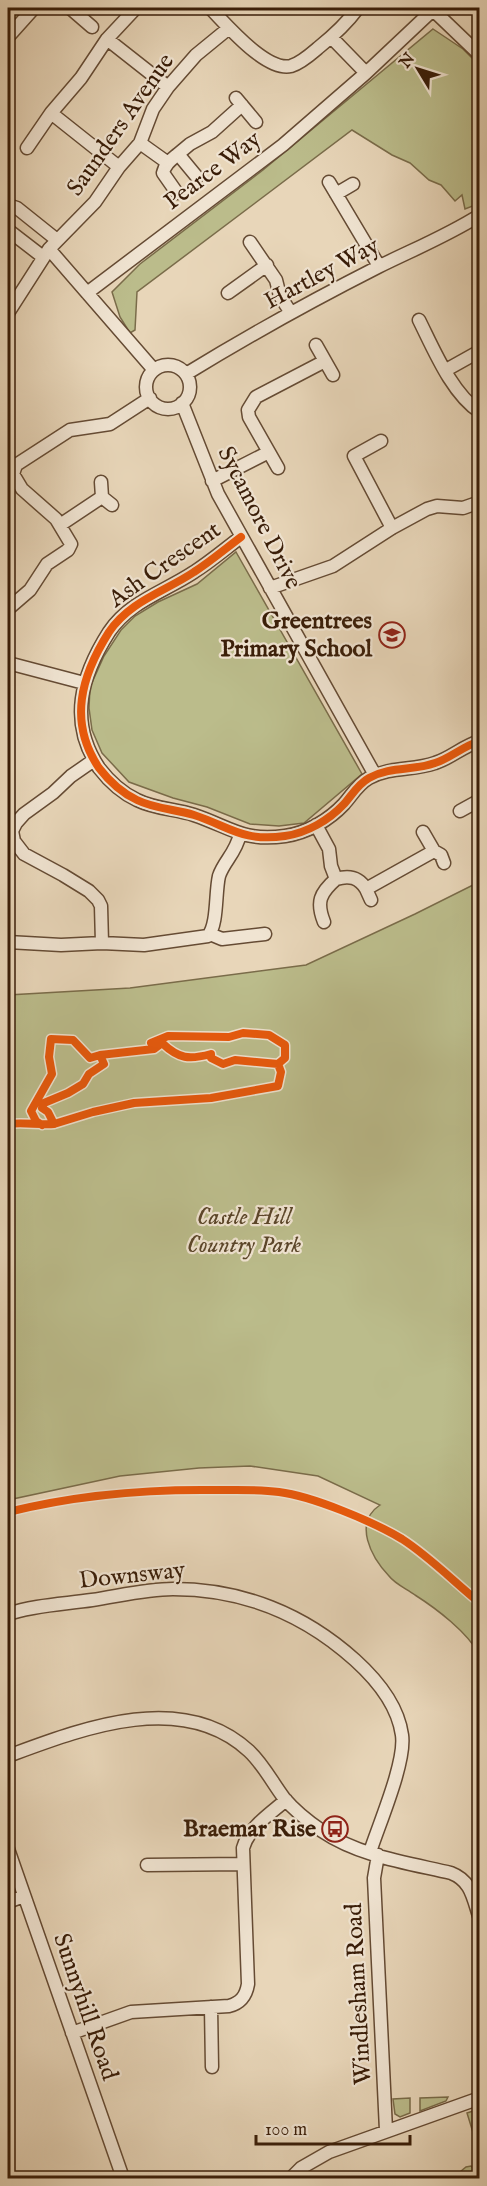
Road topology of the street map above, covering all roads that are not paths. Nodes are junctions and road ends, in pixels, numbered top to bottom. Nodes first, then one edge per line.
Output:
1 (34, 8) edge
2 (70, 8) edge
3 (136, 8) edge
4 (210, 8) edge
5 (358, 8) edge
6 (434, 9) edge
7 (92, 27) dead end
8 (229, 28) junction
9 (8, 37) edge
10 (331, 37) junction
11 (107, 39) junction
12 (480, 55) edge
13 (366, 73) junction
14 (168, 87) junction
15 (51, 113) junction
16 (256, 122) dead end
17 (140, 143) junction
18 (27, 147) dead end
19 (178, 154) junction
20 (168, 163) junction
21 (119, 167) junction
22 (197, 177) dead end
23 (329, 182) dead end
24 (353, 184) dead end
25 (177, 194) dead end
26 (336, 194) junction
27 (8, 206) edge
28 (480, 215) edge
29 (8, 230) edge
30 (250, 242) dead end
31 (50, 249) junction
32 (267, 265) junction
33 (379, 267) junction
34 (87, 293) junction
35 (228, 293) dead end
36 (8, 313) edge
37 (291, 313) junction
38 (419, 320) dead end
39 (316, 345) dead end
40 (480, 351) edge
41 (325, 361) junction
42 (154, 370) junction
43 (446, 370) junction
44 (186, 374) junction
45 (333, 375) dead end
46 (150, 399) junction
47 (182, 403) junction
48 (480, 412) edge
49 (381, 441) dead end
50 (267, 453) junction
51 (278, 468) dead end
52 (212, 480) junction
53 (101, 482) dead end
54 (480, 502) edge
55 (60, 525) junction
56 (392, 528) junction
57 (241, 537) junction
58 (270, 588) junction
59 (8, 609) edge
60 (8, 663) edge
61 (84, 683) junction
62 (480, 741) edge
63 (94, 760) junction
64 (375, 775) junction
65 (480, 800) edge
66 (460, 811) dead end
67 (316, 825) junction
68 (10, 831) edge
69 (423, 832) dead end
70 (240, 834) junction
71 (434, 851) junction
72 (444, 863) dead end
73 (336, 879) junction
74 (324, 922) dead end
75 (210, 934) junction
76 (264, 934) dead end
77 (8, 942) edge
78 (102, 943) junction
79 (8, 1614) edge
80 (8, 1756) edge
81 (286, 1800) junction
82 (8, 1849) edge
83 (374, 1854) junction
84 (243, 1864) junction
85 (147, 1865) dead end
86 (24, 1896) junction
87 (8, 1902) edge
88 (480, 1919) edge
89 (211, 2007) junction
90 (72, 2033) junction
91 (212, 2067) dead end
92 (480, 2098) edge
93 (386, 2130) junction
94 (123, 2178) edge
95 (291, 2178) edge

1 - 9 street
2 - 7 street
3 - 11 street
4 - 8 street
5 - 10 street
6 - 12 street
6 - 13 street, Pearce Way
8 - 10 street
8 - 14 street, Saunders Avenue
10 - 13 street
11 - 14 street
11 - 15 street
13 - 34 street, Pearce Way
14 - 17 street, Saunders Avenue
15 - 18 street
15 - 21 street
16 - 19 street
17 - 20 street
17 - 21 street, Saunders Avenue
19 - 20 street
19 - 22 street
20 - 25 street
21 - 31 street, Saunders Avenue
23 - 26 street
24 - 26 street
26 - 33 street
27 - 31 street
28 - 33 street, Hartley Way
29 - 31 street
30 - 32 street
31 - 34 street
31 - 36 street, Saunders Avenue
32 - 35 street
32 - 37 street
33 - 37 street, Hartley Way
34 - 42 street
37 - 44 street, Hartley Way
38 - 43 street
39 - 41 street
40 - 43 street
41 - 45 street
41 - 50 street
42 - 44 street
42 - 46 street
43 - 48 street
44 - 47 street
46 - 47 street
46 - 55 street
47 - 52 street, Sycamore Drive
49 - 56 street
50 - 51 street
50 - 52 street
52 - 57 street, Sycamore Drive
53 - 55 street
54 - 56 street
55 - 59 street
56 - 58 street
57 - 58 street, Sycamore Drive
57 - 61 street, Ash Crescent
58 - 64 street, Sycamore Drive
60 - 61 street
61 - 63 street, Ash Crescent
62 - 64 street
63 - 68 street
63 - 70 street, Ash Crescent
64 - 67 street, Ash Crescent
65 - 66 street
67 - 70 street, Ash Crescent
67 - 73 street
68 - 78 street
69 - 71 street
70 - 75 street
71 - 72 street
71 - 73 street
73 - 74 street
75 - 76 street
75 - 78 street
77 - 78 street
79 - 83 street, Downsway
80 - 81 street
81 - 83 street
81 - 84 street
82 - 86 street, Sunnyhill Road
83 - 88 street
83 - 93 street, Windlesham Road
84 - 85 street
84 - 89 street
86 - 87 street
86 - 90 street, Sunnyhill Road
89 - 90 street
89 - 91 street
90 - 94 street, Sunnyhill Road
92 - 93 street
93 - 95 street

